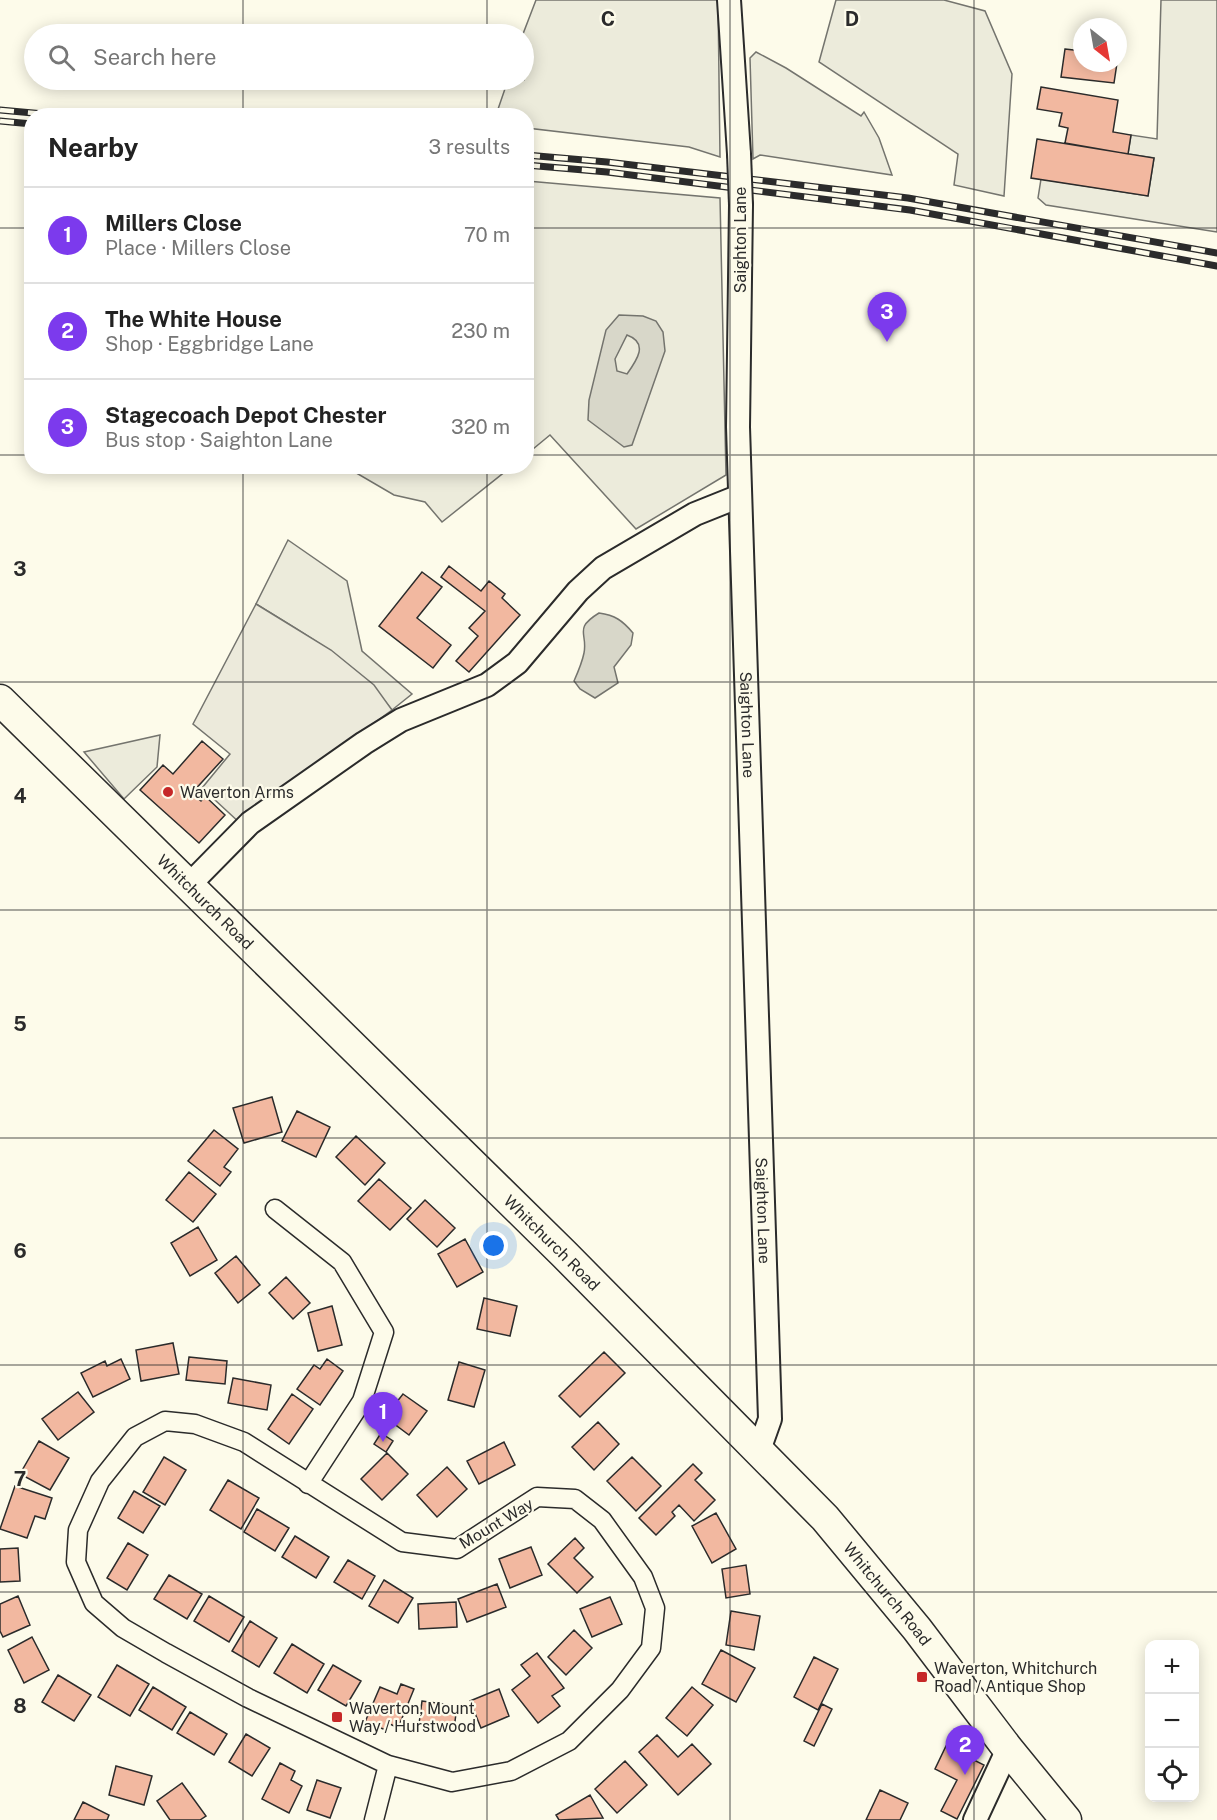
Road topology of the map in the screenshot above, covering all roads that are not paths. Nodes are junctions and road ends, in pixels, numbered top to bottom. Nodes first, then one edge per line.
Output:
1 (729, 0) edge
2 (740, 496) junction
3 (0, 700) edge
4 (189, 885) junction
5 (275, 1209) dead end
6 (759, 1450) junction
7 (308, 1484) junction
8 (1008, 1749) junction
9 (388, 1765) junction
10 (374, 1820) edge
11 (975, 1820) edge
12 (1066, 1820) edge

1 - 2 street, Saighton Lane, bridge
2 - 4 street
2 - 6 street, Saighton Lane
3 - 4 highway, Whitchurch Road
4 - 6 highway, Whitchurch Road
5 - 7 street
6 - 8 highway, Whitchurch Road
7 - 9 street, Mount Way
7 - 9 street, Mount Way
8 - 11 street
8 - 12 highway, Whitchurch Road
9 - 10 street

